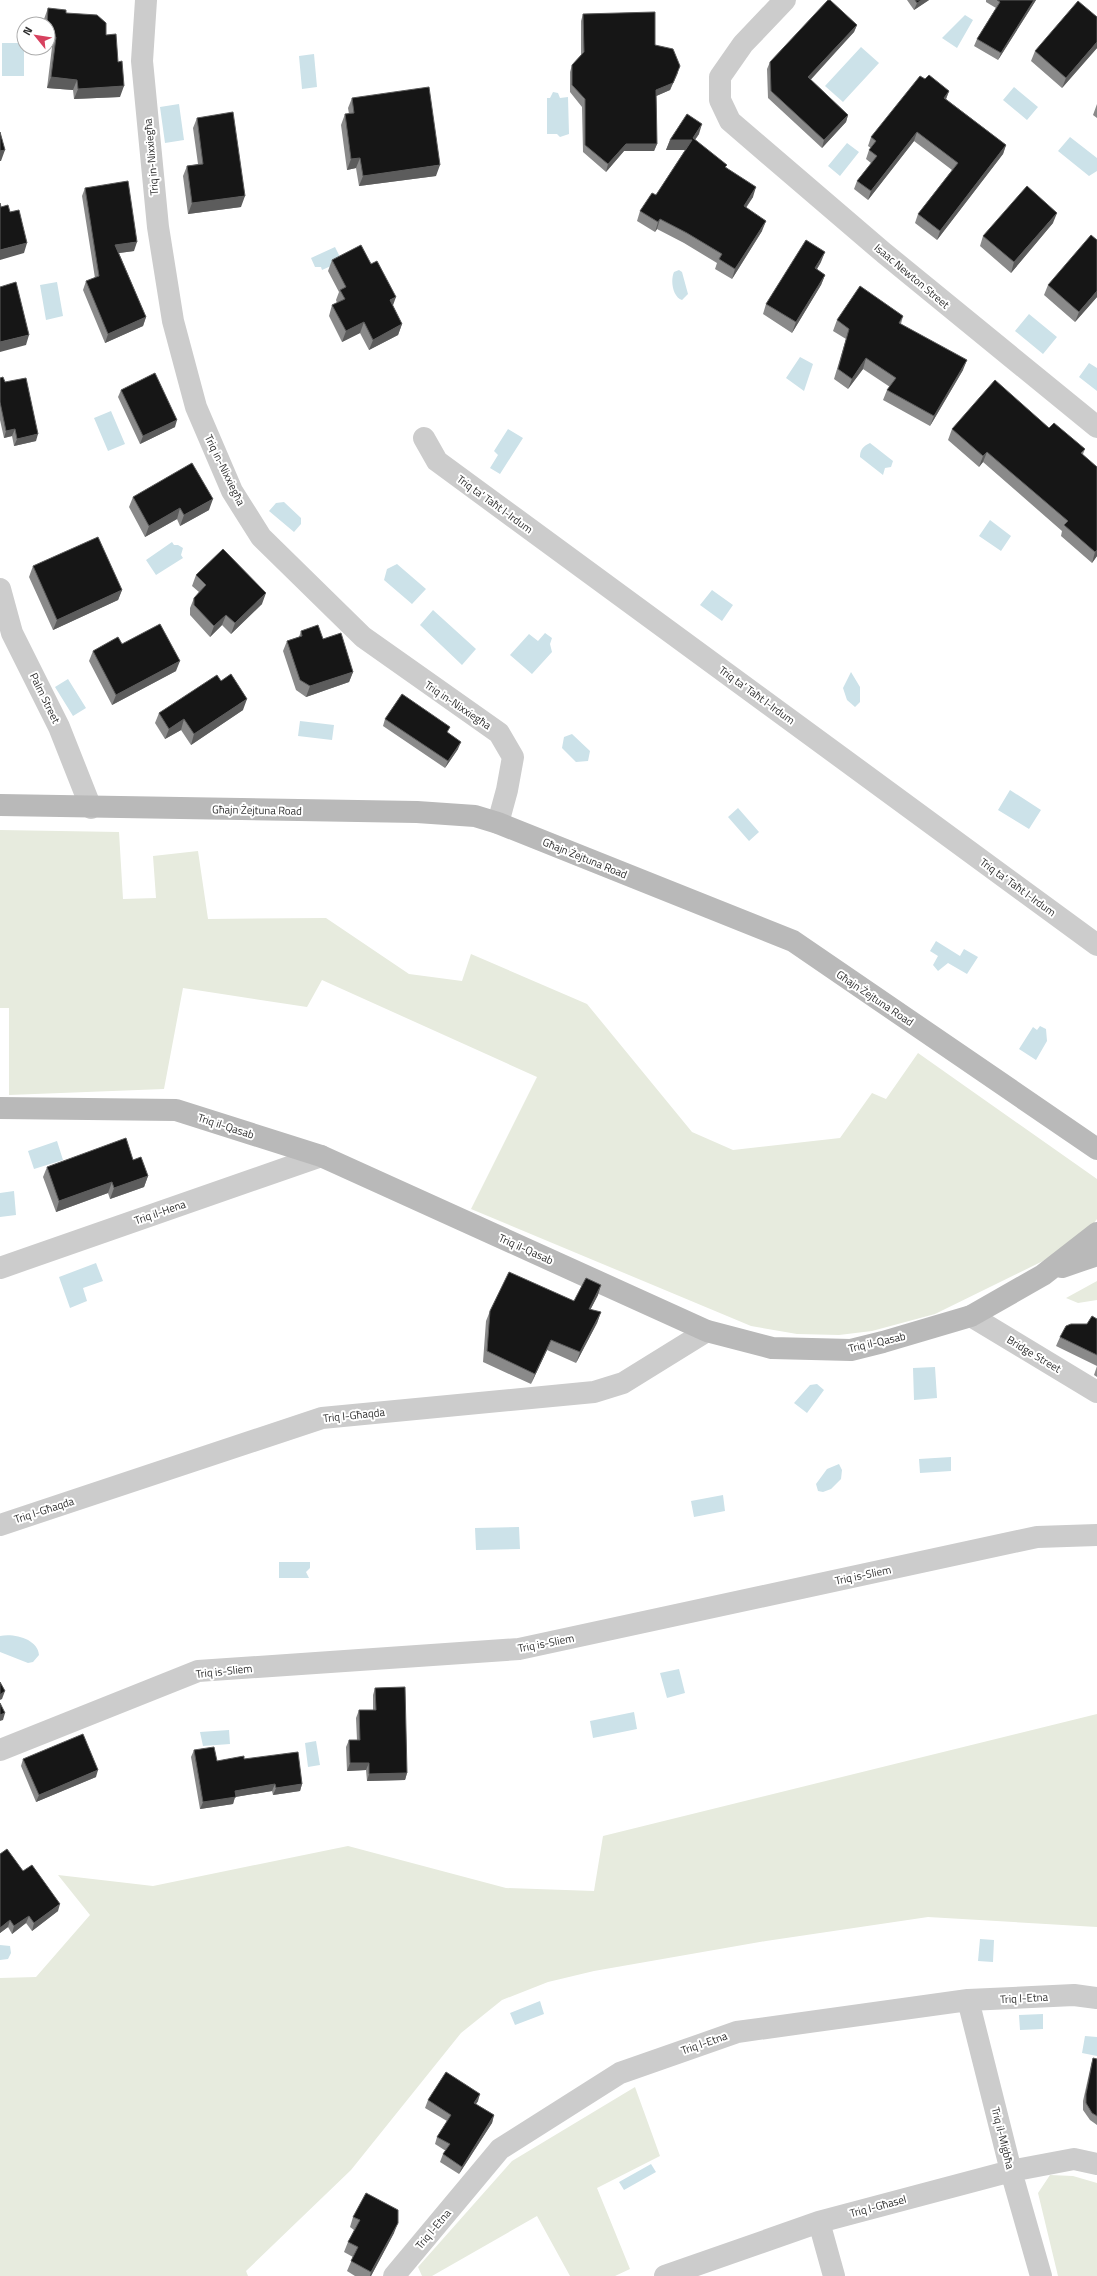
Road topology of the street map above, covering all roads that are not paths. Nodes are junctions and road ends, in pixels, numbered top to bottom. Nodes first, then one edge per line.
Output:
1 (146, 0) edge
2 (785, 0) edge
3 (1097, 427) edge
4 (424, 438) dead end
5 (0, 589) edge
6 (0, 806) edge
7 (91, 808) junction
8 (498, 823) junction
9 (1097, 945) edge
10 (0, 1108) edge
11 (1097, 1149) edge
12 (321, 1156) junction
13 (1097, 1233) edge
14 (1097, 1255) edge
15 (0, 1268) edge
16 (1043, 1275) junction
17 (971, 1316) junction
18 (707, 1331) junction
19 (1097, 1392) edge
20 (0, 1525) edge
21 (1097, 1535) edge
22 (0, 1750) edge
23 (1097, 1998) edge
24 (968, 2000) junction
25 (1097, 2164) edge
26 (1011, 2171) junction
27 (819, 2222) junction
28 (394, 2276) edge
29 (665, 2276) edge
30 (834, 2276) edge
31 (1041, 2276) edge

1 - 8 street, Triq in-Nixxiegħa
2 - 3 street, Isaac Newton Street
4 - 9 street, Triq ta' Taħt l-Irdum
5 - 7 street, Palm Street
6 - 7 street, Għajn Żejtuna Road
7 - 8 street, Għajn Żejtuna Road
8 - 11 street, Għajn Żejtuna Road
10 - 12 street, Triq il-Qasab
12 - 15 street, Triq il-Hena
12 - 18 street, Triq il-Qasab
13 - 16 street, Triq il-Qasab
14 - 16 street, Triq il-Qasab
16 - 17 street, Triq il-Qasab
17 - 18 street, Triq il-Qasab
17 - 19 street, Bridge Street
18 - 20 street, Triq l-Għaqda
21 - 22 street, Triq is-Sliem
23 - 24 street, Triq l-Etna
24 - 26 street, Triq il-Miġbħa
24 - 28 street, Triq l-Etna
25 - 26 street, Triq l-Għasel
26 - 27 street, Triq l-Għasel
26 - 31 street, Triq il-Miġbħa
27 - 29 street, Triq l-Għasel
27 - 30 street

